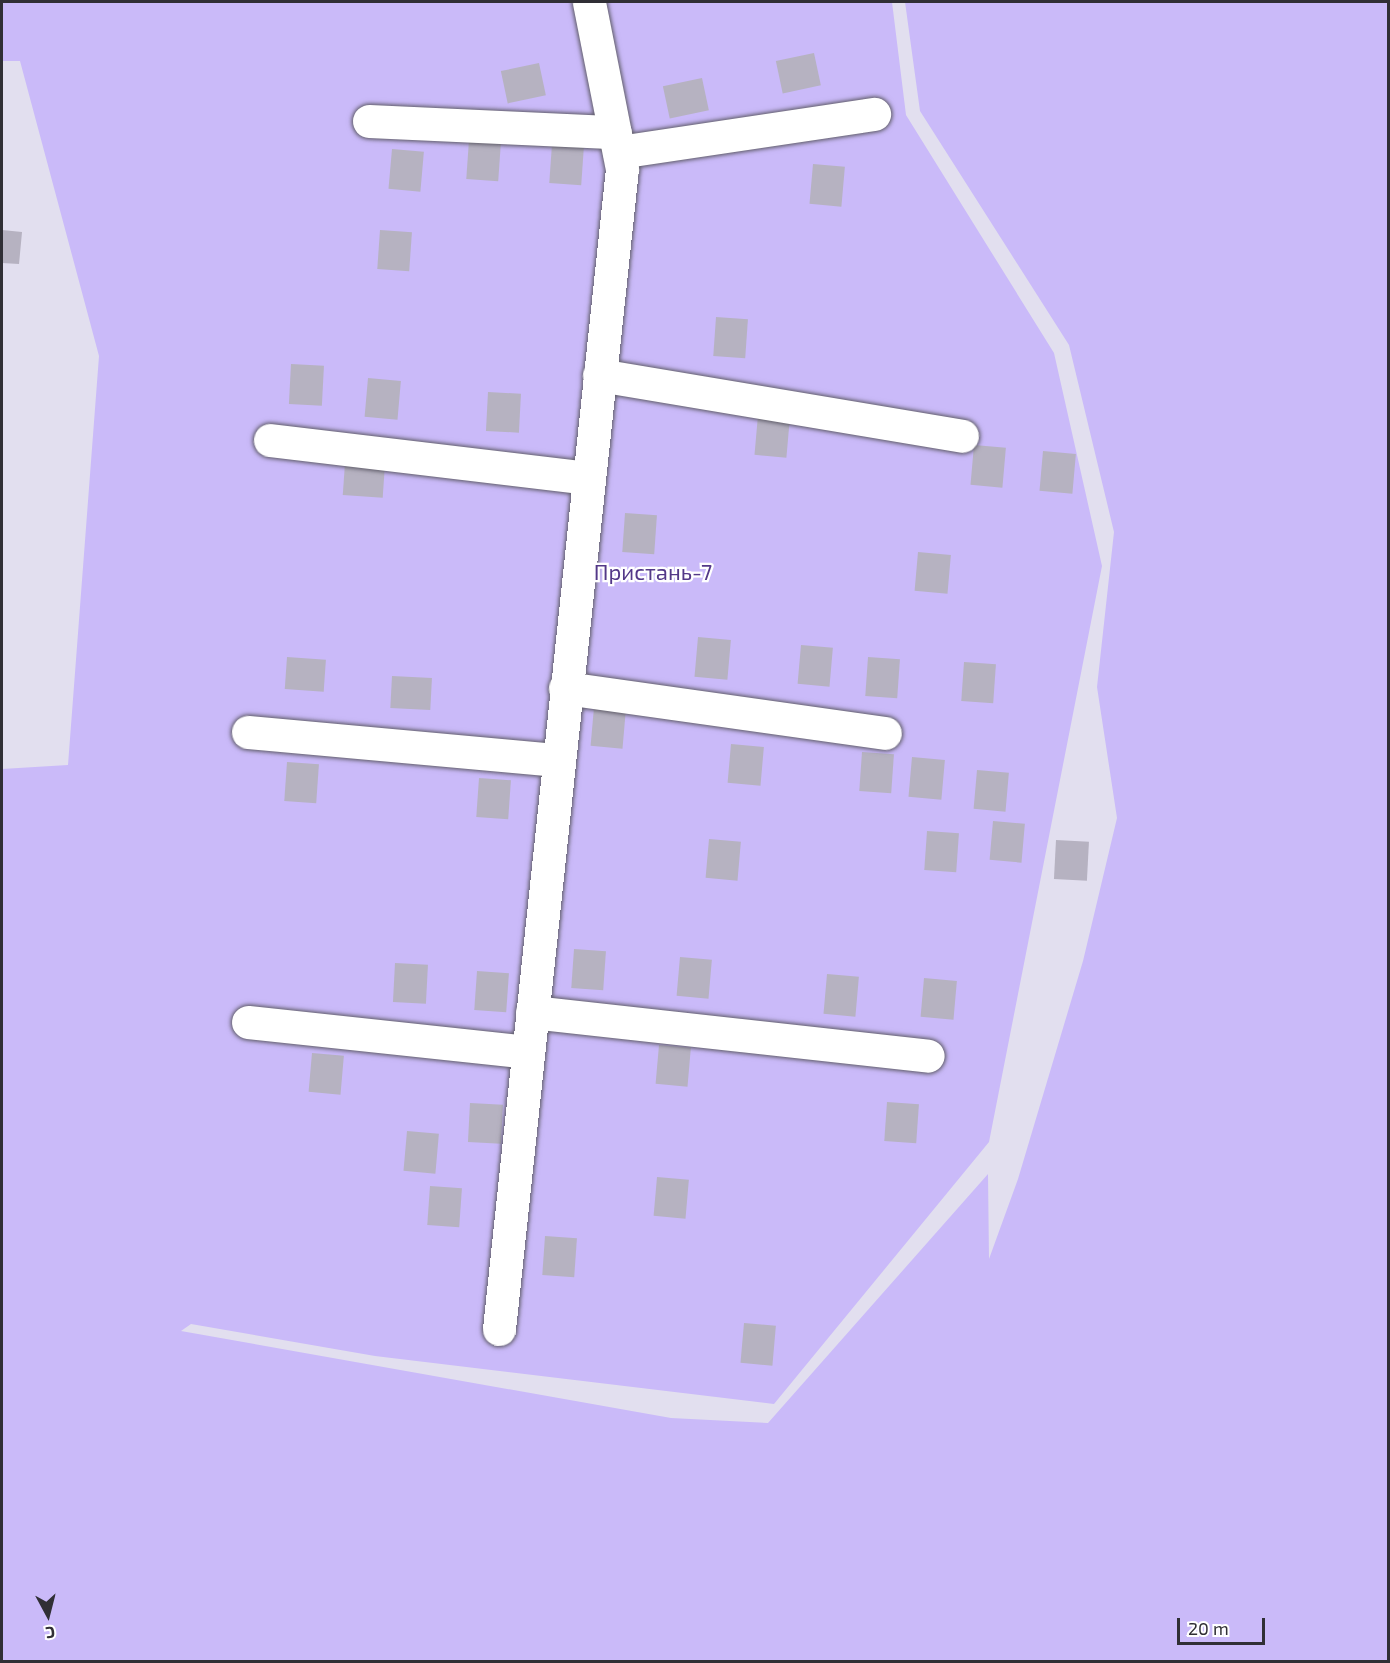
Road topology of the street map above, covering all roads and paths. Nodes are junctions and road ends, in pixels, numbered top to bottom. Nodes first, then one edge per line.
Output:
1 (589, 2) edge
2 (874, 114) dead end
3 (369, 121) dead end
4 (617, 142) junction
5 (599, 375) junction
6 (962, 436) dead end
7 (270, 440) dead end
8 (588, 478) junction
9 (565, 688) junction
10 (248, 732) dead end
11 (885, 733) dead end
12 (558, 760) junction
13 (531, 1012) junction
14 (248, 1022) dead end
15 (527, 1052) junction
16 (928, 1056) dead end
17 (499, 1329) dead end

1 - 4 lane
2 - 4 lane
3 - 4 lane
4 - 5 lane
5 - 6 lane
5 - 8 lane
7 - 8 lane
8 - 9 lane
9 - 11 lane
9 - 12 lane
10 - 12 lane
12 - 13 lane
13 - 15 lane
13 - 16 lane
14 - 15 lane
15 - 17 lane

